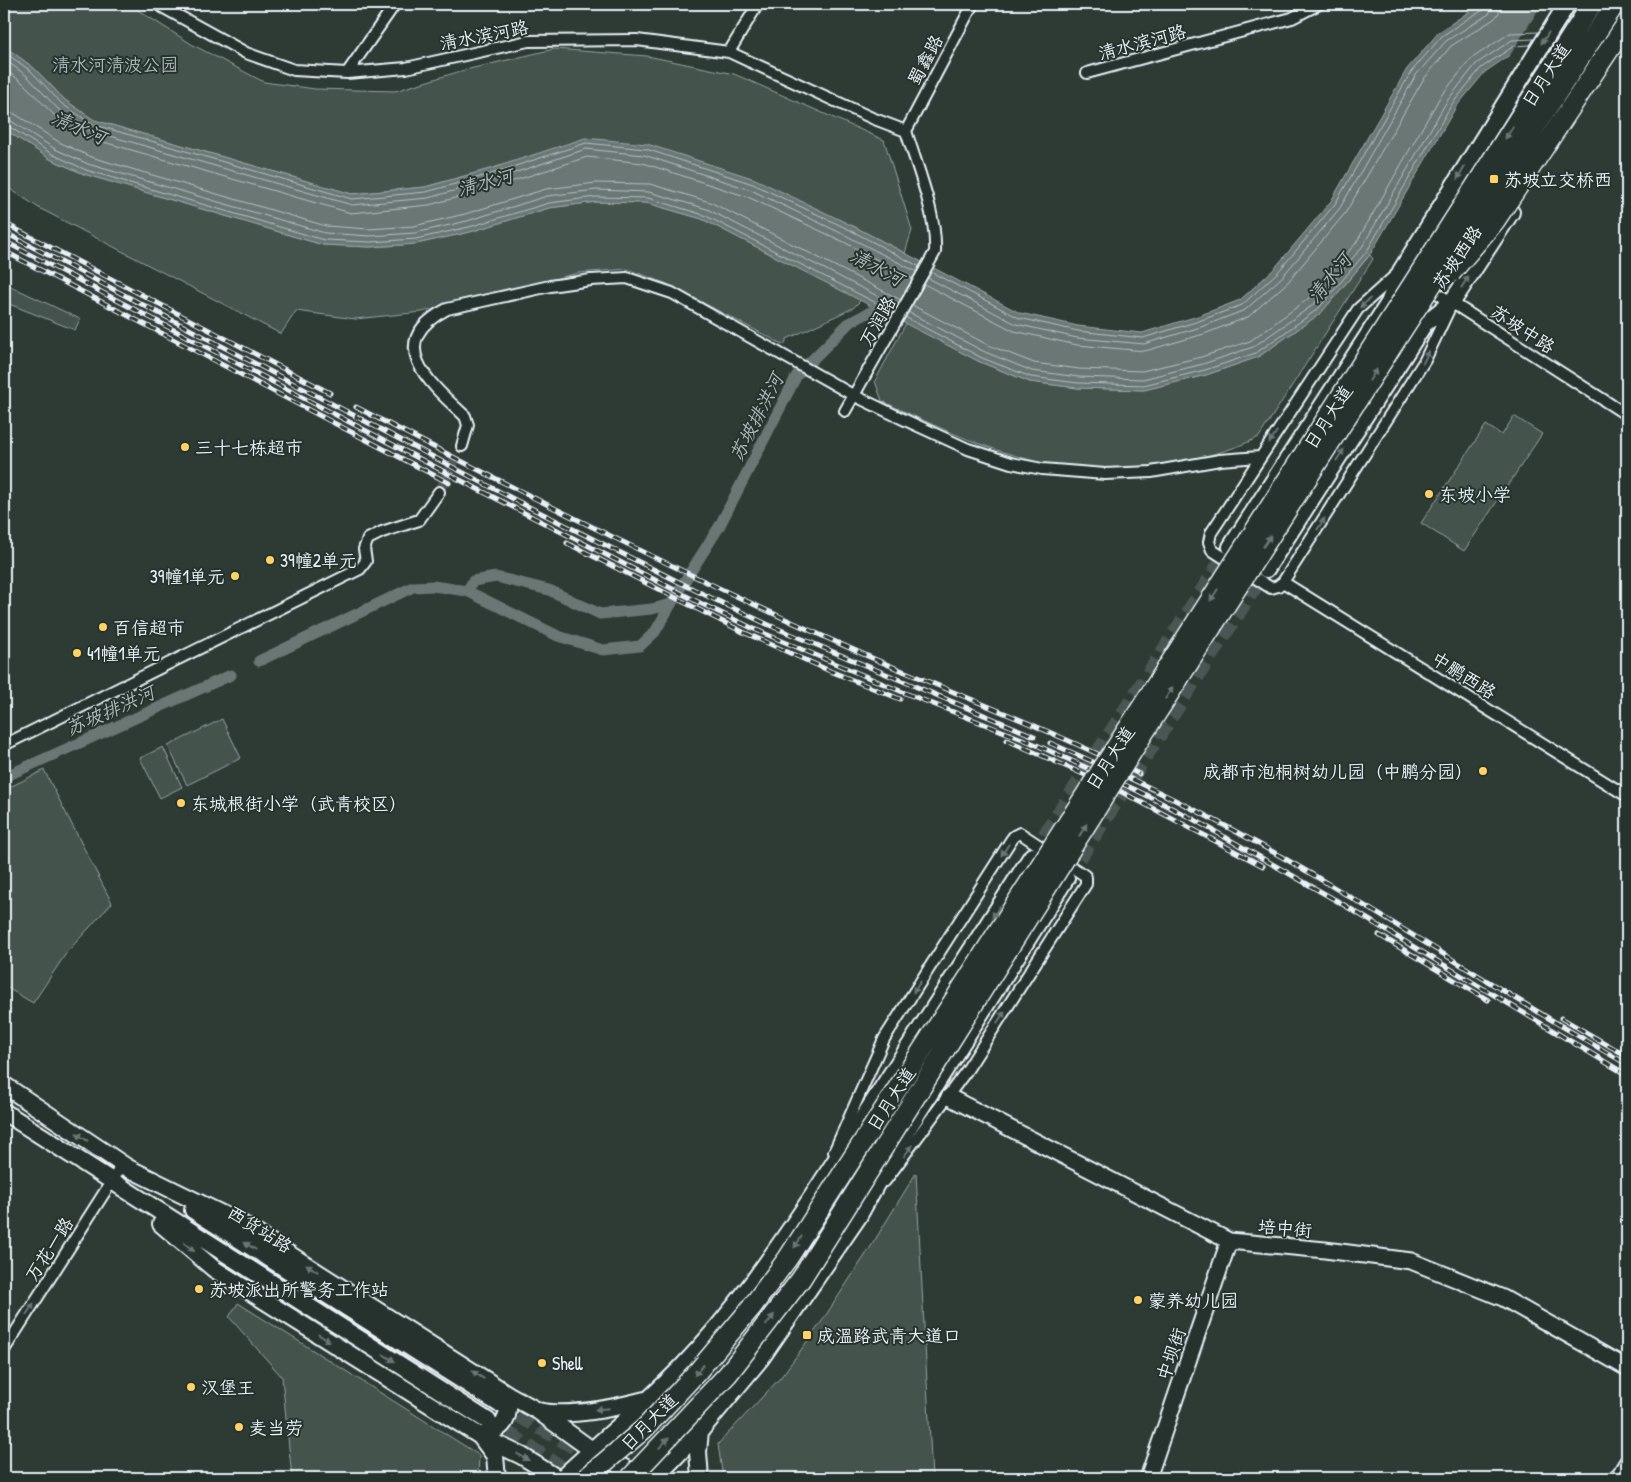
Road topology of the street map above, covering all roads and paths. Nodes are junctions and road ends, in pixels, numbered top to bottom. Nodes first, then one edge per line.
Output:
1 (157, 4) edge
2 (395, 4) edge
3 (758, 4) edge
4 (973, 4) edge
5 (1319, 4) edge
6 (1567, 4) edge
7 (1592, 4) edge
8 (1615, 4) edge
9 (1627, 23) edge
10 (1627, 37) edge
11 (730, 52) junction
12 (347, 73) junction
13 (1087, 73) dead end
14 (906, 131) junction
15 (1401, 270) junction
16 (1452, 302) junction
17 (1410, 318) junction
18 (854, 395) junction
19 (845, 411) dead end
20 (1627, 415) edge
21 (462, 446) tunnel mouth
22 (1260, 457) junction
23 (439, 492) tunnel mouth
24 (1231, 547) tunnel mouth
25 (1266, 569) tunnel mouth
26 (1283, 582) junction
27 (4, 745) edge
28 (1627, 796) edge
29 (1032, 856) tunnel mouth
30 (1066, 878) tunnel mouth
31 (4, 1085) edge
32 (948, 1097) junction
33 (4, 1112) edge
34 (122, 1165) junction
35 (111, 1182) junction
36 (818, 1188) junction
37 (858, 1217) junction
38 (1229, 1241) junction
39 (4, 1350) edge
40 (1627, 1368) edge
41 (649, 1398) junction
42 (503, 1399) junction
43 (538, 1411) junction
44 (488, 1421) tunnel mouth
45 (700, 1431) junction
46 (480, 1436) junction
47 (592, 1450) junction
48 (1627, 1464) edge
49 (497, 1478) edge
50 (557, 1478) edge
51 (562, 1478) edge
52 (586, 1478) edge
53 (630, 1478) edge
54 (642, 1478) edge
55 (655, 1478) edge
56 (700, 1478) edge
57 (1148, 1478) edge
58 (1618, 1478) edge

1 - 12 street, 清水滨河路
2 - 12 street
3 - 11 street
4 - 14 street, 蜀鑫路
5 - 13 street, 清水滨河路
6 -> 15 main road
7 -> 52 highway, 日月大道, bridge
8 - 17 highway, 日月大道, bridge
9 - 17 highway, bridge
16 -> 10 main road, 苏坡西路
11 - 12 street, 清水滨河路
11 - 14 street, 清水滨河路
14 - 18 street, 万润路
15 - 16 street, 苏坡中路
15 -> 22 street
15 - 24 main road
16 - 20 street, 苏坡中路
25 -> 16 main road, 苏坡西路
26 -> 16 street
53 -> 17 highway, 日月大道, bridge
18 - 19 street, 万润路
18 - 21 street
18 - 22 street
22 - 26 street
23 - 27 street
26 - 28 street, 中鹏西路
29 -> 36 main road
30 - 37 main road
34 -> 31 main road
32 -> 36 street
37 -> 32 street
32 - 38 street, 培中街
33 - 35 main road
34 - 35 street, 万花一路
42 -> 34 main road
39 -> 35 street, 万花一路
35 -> 44 main road
35 -> 46 main road
36 - 41 main road
37 - 45 main road
38 - 40 street, 培中街
38 - 57 street, 中坝街
41 -> 43 main road
41 - 47 main road
42 - 43 main road
42 - 46 main road
43 - 47 main road
45 - 55 main road
45 - 56 main road
46 - 49 main road
46 -> 50 main road
47 - 51 main road
47 - 54 main road
48 - 58 street

